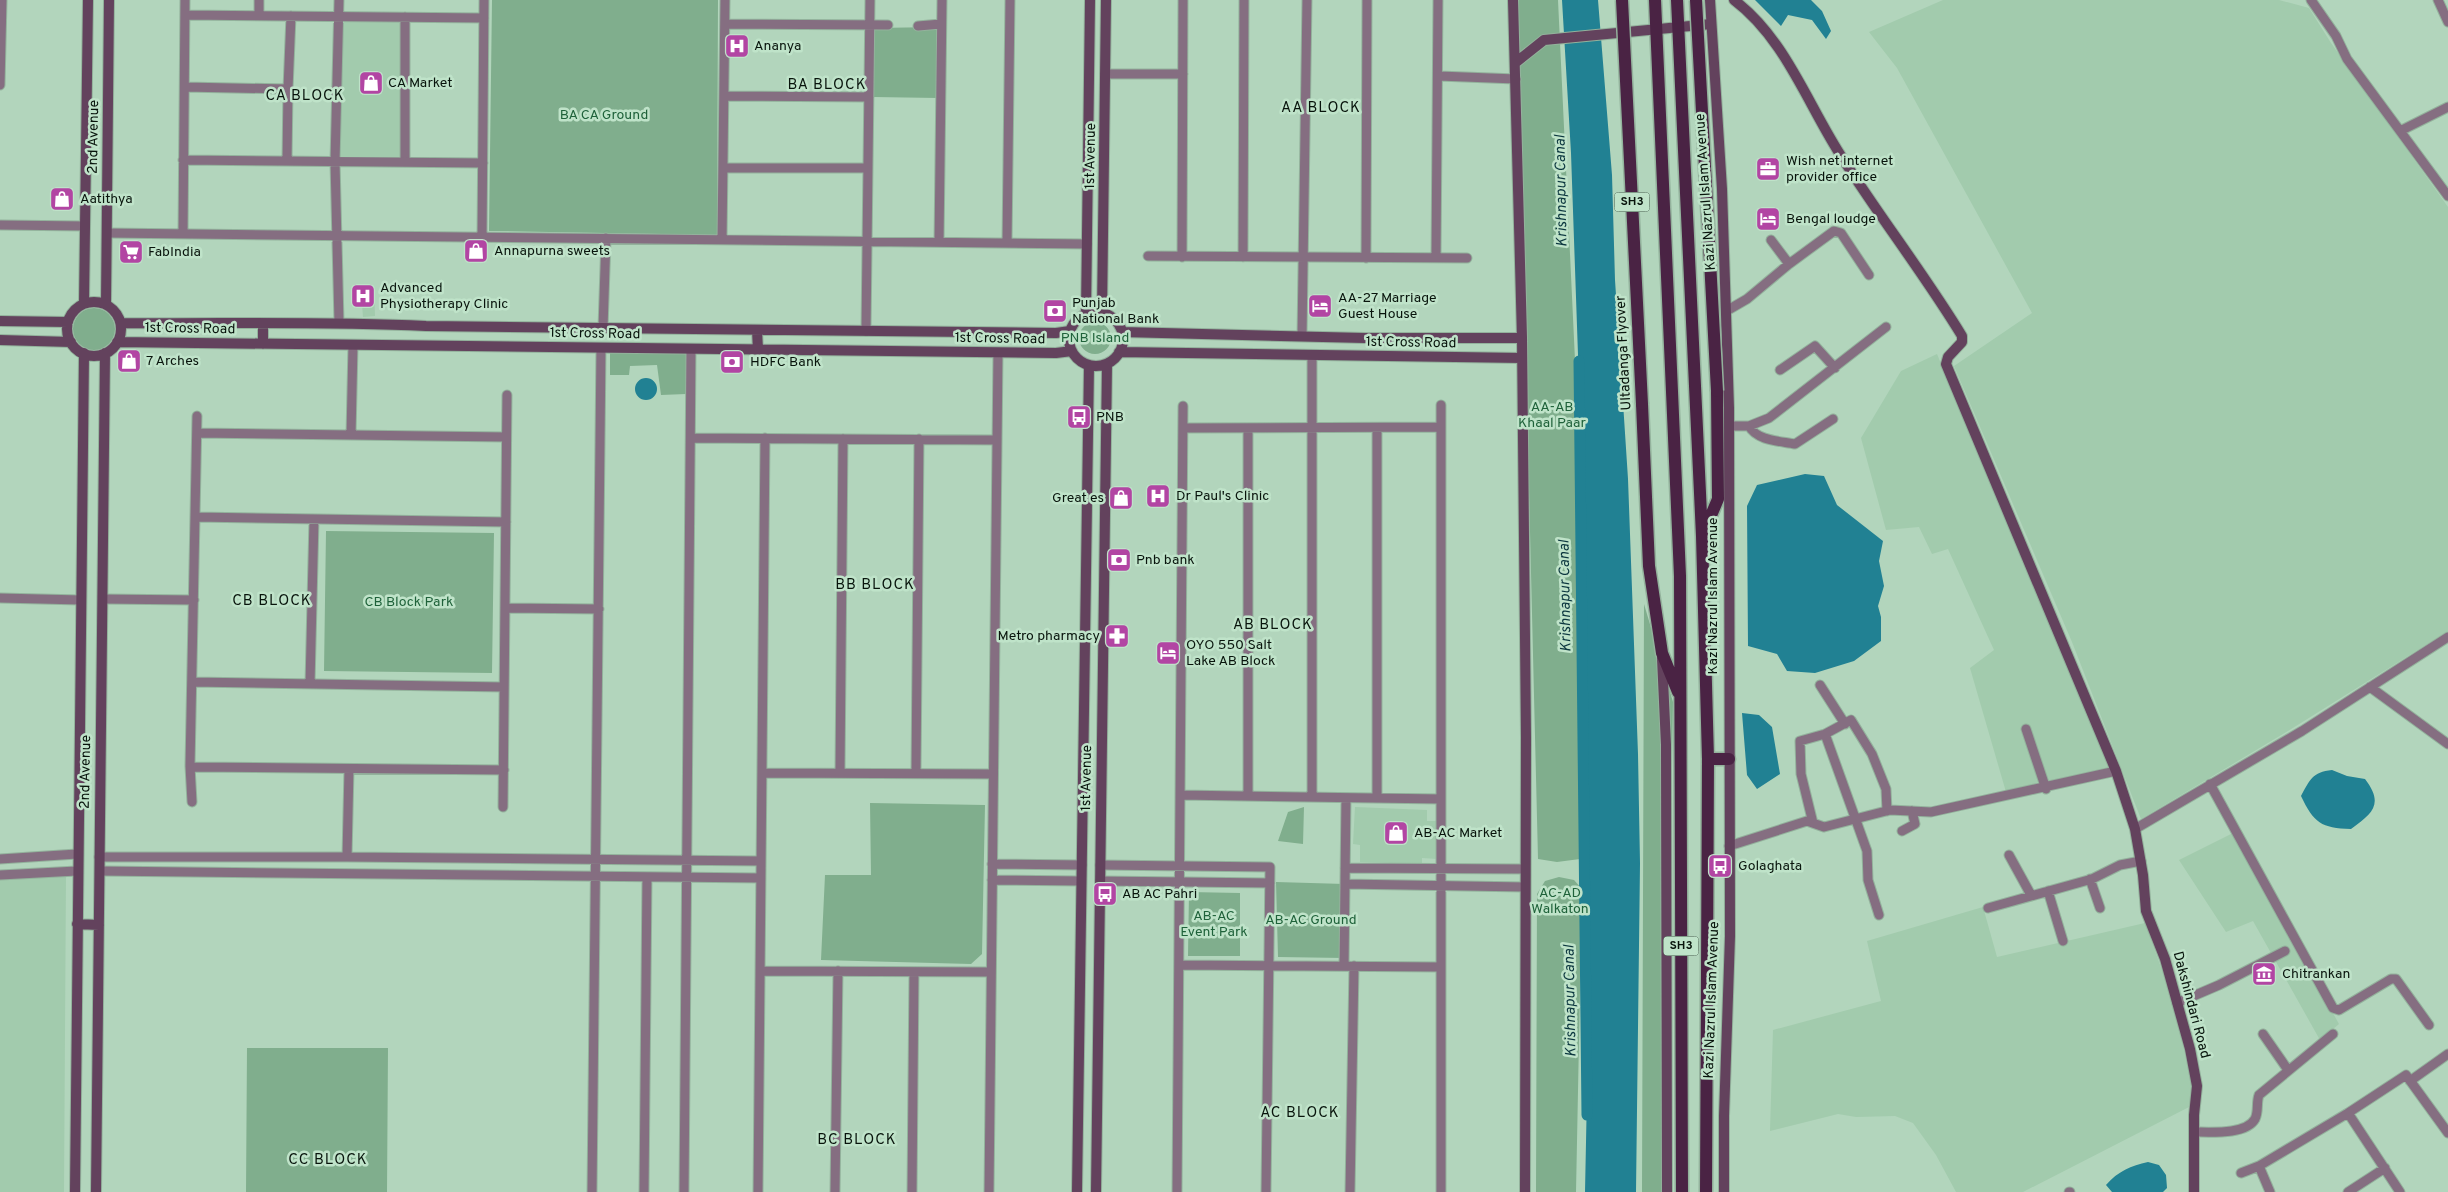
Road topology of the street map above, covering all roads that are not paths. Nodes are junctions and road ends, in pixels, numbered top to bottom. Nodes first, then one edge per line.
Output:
1 (2, 0) edge
2 (88, 0) edge
3 (109, 0) edge
4 (185, 0) edge
5 (259, 0) edge
6 (339, 0) edge
7 (484, 0) edge
8 (725, 0) edge
9 (870, 0) edge
10 (942, 0) edge
11 (1010, 0) edge
12 (1090, 0) edge
13 (1106, 0) edge
14 (1183, 0) edge
15 (1244, 0) edge
16 (1308, 0) edge
17 (1367, 0) edge
18 (1438, 0) edge
19 (1513, 0) edge
20 (1622, 0) edge
21 (1655, 0) edge
22 (1677, 0) edge
23 (1696, 0) edge
24 (1710, 0) edge
25 (1734, 0) edge
26 (2311, 0) edge
27 (2438, 0) edge
28 (185, 15) junction
29 (258, 16) junction
30 (290, 16) junction
31 (339, 17) junction
32 (405, 17) junction
33 (484, 18) junction
34 (2448, 22) edge
35 (725, 24) junction
36 (870, 24) junction
37 (942, 24) junction
38 (1711, 24) junction
39 (888, 25) dead end
40 (918, 26) dead end
41 (1678, 27) junction
42 (1656, 29) junction
43 (1515, 63) junction
44 (1106, 74) junction
45 (1183, 74) junction
46 (1439, 76) junction
47 (1516, 80) junction
48 (0, 85) edge
49 (185, 87) junction
50 (288, 88) junction
51 (724, 96) junction
52 (869, 97) junction
53 (2448, 107) edge
54 (2400, 131) junction
55 (183, 160) junction
56 (287, 161) junction
57 (335, 162) junction
58 (405, 162) junction
59 (483, 163) junction
60 (723, 168) junction
61 (868, 168) junction
62 (1088, 170) junction
63 (1104, 170) junction
64 (2448, 196) edge
65 (0, 225) edge
66 (85, 226) junction
67 (107, 233) junction
68 (183, 234) junction
69 (337, 235) junction
70 (482, 237) junction
71 (606, 238) junction
72 (722, 240) junction
73 (1771, 240) dead end
74 (867, 241) junction
75 (939, 242) junction
76 (1007, 243) junction
77 (1087, 244) junction
78 (1148, 256) dead end
79 (1182, 257) junction
80 (1243, 257) junction
81 (1303, 258) junction
82 (1366, 258) junction
83 (1436, 258) junction
84 (1467, 258) dead end
85 (1789, 264) junction
86 (1869, 275) dead end
87 (84, 304) junction
88 (106, 304) junction
89 (1728, 310) junction
90 (1102, 313) junction
91 (1086, 314) junction
92 (0, 321) edge
93 (68, 322) junction
94 (121, 322) junction
95 (339, 322) junction
96 (262, 324) junction
97 (1886, 327) dead end
98 (603, 328) junction
99 (758, 330) junction
100 (866, 331) junction
101 (1070, 331) junction
102 (1122, 332) junction
103 (1302, 336) junction
104 (1365, 338) junction
105 (1522, 338) junction
106 (0, 340) edge
107 (71, 342) junction
108 (117, 342) junction
109 (263, 344) junction
110 (353, 345) junction
111 (601, 348) junction
112 (691, 349) junction
113 (758, 350) junction
114 (1072, 351) junction
115 (1119, 352) junction
116 (84, 353) junction
117 (105, 353) junction
118 (998, 353) junction
119 (1312, 356) junction
120 (1364, 356) junction
121 (1522, 358) junction
122 (1106, 364) junction
123 (1089, 365) junction
124 (1835, 368) junction
125 (1780, 370) dead end
126 (506, 395) dead end
127 (1440, 405) dead end
128 (1183, 406) dead end
129 (198, 416) dead end
130 (1833, 419) dead end
131 (1729, 426) junction
132 (1750, 426) junction
133 (1441, 427) junction
134 (1183, 428) junction
135 (1248, 428) junction
136 (1312, 428) junction
137 (1377, 428) junction
138 (197, 433) junction
139 (351, 435) junction
140 (506, 437) junction
141 (691, 438) junction
142 (765, 438) junction
143 (843, 439) junction
144 (920, 439) junction
145 (997, 440) junction
146 (196, 518) junction
147 (314, 519) junction
148 (506, 522) junction
149 (1702, 536) junction
150 (1086, 545) junction
151 (1104, 545) junction
152 (0, 598) edge
153 (103, 599) junction
154 (81, 600) junction
155 (194, 600) junction
156 (505, 608) junction
157 (599, 609) junction
158 (2448, 637) edge
159 (1662, 653) junction
160 (192, 682) junction
161 (310, 684) junction
162 (1820, 685) dead end
163 (504, 687) junction
164 (2370, 687) junction
165 (1681, 700) junction
166 (1844, 724) junction
167 (2026, 729) dead end
168 (1825, 734) junction
169 (2448, 744) edge
170 (1708, 759) junction
171 (1729, 760) junction
172 (191, 767) junction
173 (349, 769) junction
174 (504, 770) junction
175 (2116, 772) junction
176 (762, 773) junction
177 (840, 773) junction
178 (916, 773) junction
179 (994, 774) junction
180 (2210, 784) junction
181 (2046, 788) junction
182 (1083, 793) junction
183 (1101, 794) junction
184 (1180, 795) junction
185 (1248, 796) junction
186 (1312, 797) junction
187 (1346, 798) junction
188 (1377, 798) junction
189 (1441, 799) junction
190 (192, 802) dead end
191 (503, 807) dead end
192 (1887, 811) junction
193 (1912, 811) junction
194 (1855, 819) junction
195 (1813, 823) junction
196 (2135, 829) junction
197 (1902, 830) dead end
198 (1729, 846) junction
199 (77, 854) junction
200 (2009, 855) dead end
201 (347, 856) junction
202 (99, 857) junction
203 (428, 858) junction
204 (596, 859) junction
205 (0, 860) edge
206 (687, 860) junction
207 (761, 861) junction
208 (2141, 861) junction
209 (992, 864) junction
210 (1082, 865) junction
211 (1100, 865) junction
212 (1180, 866) junction
213 (1345, 868) junction
214 (1441, 869) junction
215 (1525, 869) junction
216 (77, 871) junction
217 (100, 872) junction
218 (429, 874) junction
219 (0, 875) edge
220 (596, 876) junction
221 (647, 877) junction
222 (687, 877) junction
223 (761, 878) junction
224 (2090, 879) junction
225 (992, 880) junction
226 (1081, 881) junction
227 (1100, 881) junction
228 (1180, 882) junction
229 (1270, 883) junction
230 (1345, 884) junction
231 (1441, 885) junction
232 (1525, 887) junction
233 (2048, 891) junction
234 (2031, 895) junction
235 (1988, 908) dead end
236 (2100, 908) dead end
237 (1879, 915) dead end
238 (77, 924) junction
239 (99, 925) junction
240 (2063, 941) dead end
241 (2285, 951) dead end
242 (1179, 965) junction
243 (1269, 966) junction
244 (1344, 966) junction
245 (1354, 966) junction
246 (1441, 967) junction
247 (760, 971) junction
248 (838, 971) junction
249 (914, 972) junction
250 (991, 972) junction
251 (2176, 1003) junction
252 (2429, 1026) dead end
253 (2263, 1034) dead end
254 (2333, 1034) dead end
255 (2448, 1054) edge
256 (2288, 1070) junction
257 (2410, 1081) junction
258 (2348, 1113) junction
259 (2194, 1132) junction
260 (2448, 1133) edge
261 (2259, 1166) junction
262 (2385, 1168) junction
263 (2241, 1173) dead end
264 (75, 1192) edge
265 (96, 1192) edge
266 (592, 1192) edge
267 (644, 1192) edge
268 (684, 1192) edge
269 (758, 1192) edge
270 (836, 1192) edge
271 (912, 1192) edge
272 (989, 1192) edge
273 (1077, 1192) edge
274 (1096, 1192) edge
275 (1178, 1192) edge
276 (1266, 1192) edge
277 (1350, 1192) edge
278 (1441, 1192) edge
279 (1525, 1192) edge
280 (1667, 1192) edge
281 (1682, 1192) edge
282 (1706, 1192) edge
283 (1724, 1192) edge
284 (2194, 1192) edge
285 (2270, 1192) edge
286 (2348, 1192) edge
287 (2400, 1192) edge

1 - 48 street
2 - 66 street, 2nd Avenue
3 - 67 street, 2nd Avenue
4 - 28 street
5 - 29 street
6 - 31 street
7 - 33 street
8 - 35 street
9 - 36 street
10 - 37 street
11 - 76 street
12 - 62 street
13 - 44 street, 1st Avenue
14 - 45 street
15 - 80 street
16 - 81 street
17 - 82 street
18 - 46 street
19 - 43 street
20 - 159 main road, Ultadanga Flyover / SH3, bridge
21 - 42 main road, Kazi Nazrul Islam Avenue
22 - 41 main road, Kazi Nazrul Islam Avenue
23 - 149 main road, SH3, bridge
24 - 38 street, Kazi Nazrul Islam Avenue
25 - 175 street, Dakshindari Road
26 - 54 street
27 - 34 street
28 - 29 street
28 - 49 street
29 - 30 street
30 - 31 street
30 - 50 street
31 - 32 street
31 - 57 street
32 - 33 street
32 - 58 street
33 - 59 street
35 - 36 street
35 - 51 street
36 - 39 street
36 - 52 street
37 - 40 street
37 - 75 street
38 - 41 street
38 - 89 street, Kazi Nazrul Islam Avenue
41 - 42 street
41 - 149 main road, Kazi Nazrul Islam Avenue
42 - 43 street
42 - 165 main road, Kazi Nazrul Islam Avenue
43 - 47 street
44 - 45 street
44 - 63 street, 1st Avenue
45 - 79 street
46 - 47 street
46 - 83 street
47 - 105 street
49 - 50 street
49 - 55 street
50 - 56 street
51 - 52 street
51 - 60 street
52 - 61 street
53 - 54 street
54 - 64 street
55 - 56 street
55 - 68 street
56 - 57 street
57 - 58 street
57 - 69 street
58 - 59 street
59 - 70 street
60 - 61 street
60 - 72 street
61 - 74 street
62 - 63 street
62 - 77 street
63 - 90 street, 1st Avenue
65 - 66 street
66 - 87 street, 2nd Avenue
67 - 68 street
67 - 88 street, 2nd Avenue
68 - 69 street
69 - 70 street
69 - 95 street
70 - 71 street
71 - 72 street
71 - 98 street
72 - 74 street
73 - 85 street
74 - 75 street
74 - 100 street
75 - 76 street
76 - 77 street
77 - 91 street
78 - 79 street
79 - 80 street
80 - 81 street
81 - 82 street
81 - 103 street
82 - 83 street
83 - 84 street
85 - 86 street
85 - 89 street
87 - 88 street
87 - 93 street
88 - 94 street
89 - 131 street, Kazi Nazrul Islam Avenue
90 - 91 street
90 - 102 street
91 - 101 street
92 - 93 street
93 - 107 street
94 - 96 street, 1st Cross Road
94 - 108 street
95 - 96 street, 1st Cross Road
95 - 98 street, 1st Cross Road
96 - 109 street
97 - 124 street
98 - 99 street, 1st Cross Road
99 - 100 street, 1st Cross Road
99 - 113 street
100 - 101 street, 1st Cross Road
101 - 114 street
102 - 103 street
102 - 115 street
103 - 104 street
104 - 105 street
104 - 120 street
105 - 121 street
106 - 107 street
107 - 116 street
108 - 109 street, 1st Cross Road
108 - 117 street
109 - 110 street, 1st Cross Road
110 - 111 street, 1st Cross Road
110 - 139 street
111 - 112 street, 1st Cross Road
111 - 157 street
112 - 113 street, 1st Cross Road
112 - 141 street
113 - 118 street, 1st Cross Road
114 - 118 street, 1st Cross Road
114 - 123 street
115 - 119 street, 1st Cross Road
115 - 122 street
116 - 117 street
116 - 154 street, 2nd Avenue
117 - 153 street, 2nd Avenue
118 - 145 street
119 - 120 street, 1st Cross Road
119 - 136 street
120 - 121 street, 1st Cross Road
121 - 215 street
122 - 123 street
122 - 151 street, 1st Avenue
123 - 150 street, 1st Avenue
124 - 125 street
124 - 132 street
126 - 140 street
127 - 133 street
128 - 134 street
129 - 138 street
130 - 132 street
131 - 132 street
131 - 171 street, Kazi Nazrul Islam Avenue
133 - 137 street
133 - 189 street
134 - 135 street
134 - 184 street
135 - 136 street
135 - 185 street
136 - 137 street
136 - 186 street
137 - 188 street
138 - 139 street
138 - 146 street
139 - 140 street
140 - 148 street
141 - 142 street
141 - 206 street
142 - 143 street
142 - 176 street
143 - 144 street
143 - 177 street
144 - 145 street
144 - 178 street
145 - 179 street
146 - 147 street
146 - 155 street
147 - 148 street
147 - 161 street
148 - 156 street
149 - 170 main road, Kazi Nazrul Islam Avenue / SH3
150 - 151 street
150 - 182 street, 1st Avenue
151 - 183 street, 1st Avenue
152 - 154 street
153 - 155 street
153 - 202 street, 2nd Avenue
154 - 199 street, 2nd Avenue
155 - 160 street
156 - 157 street
156 - 163 street
157 - 204 street
158 - 164 street
159 - 165 main road, Ultadanga Flyover / SH3
159 - 280 street
160 - 161 street
160 - 172 street
161 - 163 street
162 - 166 street
163 - 174 street
164 - 169 street
164 - 180 street
165 - 281 main road, Kazi Nazrul Islam Avenue / SH3
166 - 168 street
166 - 192 street
167 - 181 street
168 - 194 street
168 - 195 street
170 - 171 main road
170 - 282 main road, Kazi Nazrul Islam Avenue / SH3
171 - 198 street, Kazi Nazrul Islam Avenue
172 - 173 street
172 - 190 street
173 - 174 street
173 - 201 street
174 - 191 street
175 - 181 street
175 - 196 street, Dakshindari Road
176 - 177 street
176 - 207 street
177 - 178 street
178 - 179 street
179 - 209 street
180 - 196 street
180 - 252 street
181 - 193 street
182 - 183 street
182 - 210 street, 1st Avenue
183 - 211 street, 1st Avenue
184 - 185 street
184 - 212 street
185 - 186 street
186 - 187 street
187 - 188 street
187 - 213 street
188 - 189 street
189 - 214 street
192 - 193 street
192 - 194 street
193 - 197 street
194 - 195 street
194 - 237 street
195 - 198 street
196 - 208 street, Dakshindari Road
198 - 283 street, Kazi Nazrul Islam Avenue
199 - 205 street
199 - 216 street, 2nd Avenue
200 - 234 street
201 - 202 street
201 - 203 street
202 - 217 street, 2nd Avenue
203 - 204 street
203 - 218 street
204 - 206 street
204 - 220 street
206 - 207 street
206 - 222 street
207 - 223 street
208 - 224 street
208 - 251 street, Dakshindari Road
209 - 210 street
209 - 225 street
210 - 226 street, 1st Avenue
211 - 212 street
211 - 227 street, 1st Avenue
212 - 228 street
212 - 229 street
213 - 214 street
213 - 230 street
214 - 215 street
214 - 231 street
215 - 232 street
216 - 219 street
216 - 238 street, 2nd Avenue
217 - 218 street
217 - 239 street, 2nd Avenue
218 - 220 street
220 - 221 street
220 - 266 street
221 - 222 street
221 - 267 street
222 - 223 street
222 - 268 street
223 - 247 street
224 - 233 street
224 - 236 street
225 - 226 street
225 - 250 street
226 - 273 street, 1st Avenue
227 - 228 street
227 - 274 street, 1st Avenue
228 - 229 street
228 - 242 street
229 - 243 street
230 - 231 street
230 - 244 street
231 - 232 street
231 - 246 street
232 - 279 street
233 - 234 street
233 - 240 street
234 - 235 street
238 - 239 street
238 - 264 street, 2nd Avenue
239 - 265 street, 2nd Avenue
241 - 251 street
242 - 243 street
242 - 275 street
243 - 244 street
243 - 276 street
244 - 245 street
245 - 246 street
245 - 277 street
246 - 278 street
247 - 248 street
247 - 269 street
248 - 249 street
248 - 270 street
249 - 250 street
249 - 271 street
250 - 272 street
251 - 259 street, Dakshindari Road
253 - 256 street
254 - 256 street
255 - 257 street
256 - 259 street
257 - 258 street
257 - 260 street
258 - 261 street
258 - 262 street
259 - 284 street, Dakshindari Road
261 - 263 street
261 - 285 street
262 - 286 street
262 - 287 street

